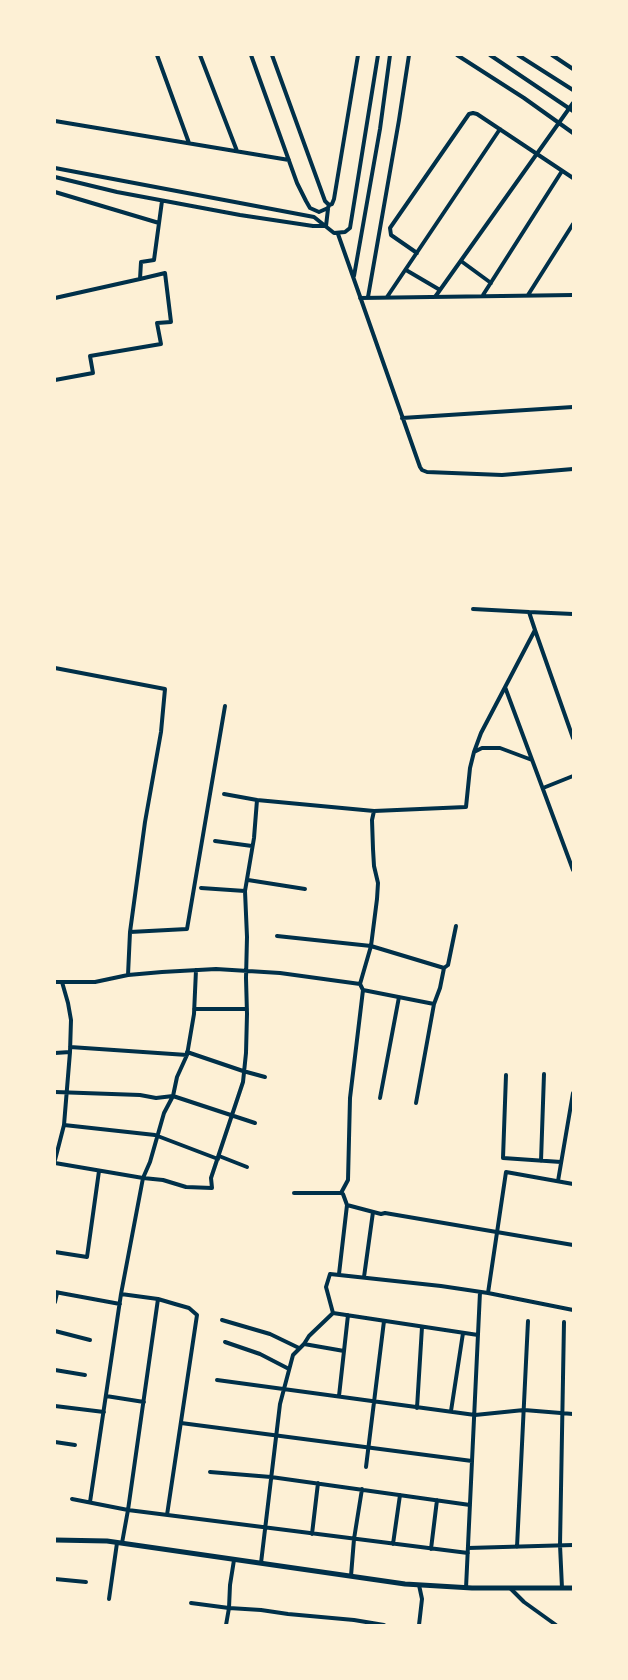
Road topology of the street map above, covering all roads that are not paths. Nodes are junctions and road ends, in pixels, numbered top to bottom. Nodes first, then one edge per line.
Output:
1 (157, 55) edge
2 (200, 55) edge
3 (251, 55) edge
4 (272, 55) edge
5 (358, 55) edge
6 (378, 55) edge
7 (390, 55) edge
8 (409, 55) edge
9 (457, 55) edge
10 (490, 55) edge
11 (518, 55) edge
12 (552, 55) edge
13 (573, 69) edge
14 (573, 90) edge
15 (573, 103) edge
16 (571, 110) edge
17 (55, 121) edge
18 (559, 123) junction
19 (500, 130) junction
20 (573, 133) edge
21 (189, 143) junction
22 (236, 151) junction
23 (537, 154) junction
24 (289, 160) junction
25 (55, 168) edge
26 (562, 171) junction
27 (55, 177) edge
28 (573, 178) edge
29 (55, 192) edge
30 (162, 201) junction
31 (329, 206) junction
32 (159, 223) junction
33 (573, 224) edge
34 (326, 226) junction
35 (338, 234) junction
36 (417, 253) junction
37 (461, 261) junction
38 (406, 270) junction
39 (353, 278) junction
40 (140, 279) junction
41 (491, 282) junction
42 (440, 290) junction
43 (573, 290) edge
44 (483, 295) junction
45 (528, 295) junction
46 (572, 295) edge
47 (388, 297) junction
48 (435, 297) junction
49 (55, 298) edge
50 (360, 298) junction
51 (368, 298) junction
52 (55, 380) edge
53 (573, 407) edge
54 (402, 418) junction
55 (573, 470) edge
56 (474, 608) dead end
57 (529, 612) junction
58 (573, 614) edge
59 (535, 630) junction
60 (55, 668) edge
61 (505, 687) junction
62 (224, 706) dead end
63 (573, 738) edge
64 (474, 752) junction
65 (532, 760) junction
66 (573, 776) edge
67 (543, 788) junction
68 (224, 794) dead end
69 (257, 800) junction
70 (374, 811) junction
71 (215, 841) dead end
72 (252, 846) junction
73 (573, 870) edge
74 (248, 880) junction
75 (201, 888) dead end
76 (304, 889) dead end
77 (245, 891) junction
78 (456, 926) dead end
79 (130, 932) junction
80 (277, 936) dead end
81 (371, 946) junction
82 (444, 968) junction
83 (196, 970) junction
84 (246, 970) junction
85 (128, 975) junction
86 (55, 982) edge
87 (62, 982) junction
88 (360, 984) junction
89 (363, 990) junction
90 (399, 997) junction
91 (434, 1004) junction
92 (194, 1009) junction
93 (247, 1009) junction
94 (70, 1049) junction
95 (55, 1053) edge
96 (187, 1054) junction
97 (244, 1071) junction
98 (544, 1074) dead end
99 (506, 1075) dead end
100 (265, 1077) dead end
101 (55, 1092) edge
102 (67, 1092) junction
103 (573, 1093) edge
104 (173, 1096) junction
105 (380, 1098) dead end
106 (416, 1103) dead end
107 (231, 1115) junction
108 (256, 1124) dead end
109 (64, 1125) junction
110 (55, 1131) edge
111 (62, 1131) junction
112 (158, 1136) junction
113 (566, 1136) junction
114 (573, 1137) edge
115 (219, 1158) junction
116 (541, 1161) junction
117 (55, 1162) edge
118 (561, 1162) junction
119 (247, 1167) dead end
120 (99, 1171) junction
121 (143, 1178) junction
122 (558, 1181) junction
123 (573, 1184) edge
124 (294, 1193) dead end
125 (341, 1194) junction
126 (347, 1205) junction
127 (373, 1212) junction
128 (496, 1232) junction
129 (573, 1245) edge
130 (55, 1252) edge
131 (339, 1274) junction
132 (364, 1277) junction
133 (56, 1292) edge
134 (480, 1292) junction
135 (488, 1293) junction
136 (121, 1294) junction
137 (158, 1299) junction
138 (55, 1302) edge
139 (120, 1304) junction
140 (573, 1310) edge
141 (333, 1313) junction
142 (348, 1315) junction
143 (222, 1320) dead end
144 (384, 1321) junction
145 (528, 1321) dead end
146 (564, 1322) dead end
147 (422, 1327) junction
148 (55, 1331) edge
149 (463, 1333) junction
150 (478, 1335) junction
151 (90, 1340) dead end
152 (225, 1342) dead end
153 (304, 1344) junction
154 (299, 1348) junction
155 (344, 1351) junction
156 (289, 1369) junction
157 (55, 1370) edge
158 (85, 1376) dead end
159 (217, 1380) dead end
160 (284, 1388) junction
161 (106, 1396) junction
162 (340, 1396) junction
163 (373, 1401) junction
164 (144, 1402) junction
165 (55, 1406) edge
166 (417, 1408) junction
167 (524, 1410) junction
168 (451, 1411) junction
169 (104, 1412) junction
170 (562, 1413) junction
171 (573, 1414) edge
172 (475, 1415) junction
173 (181, 1423) junction
174 (276, 1436) junction
175 (55, 1442) edge
176 (75, 1445) dead end
177 (369, 1447) junction
178 (472, 1460) junction
179 (366, 1467) dead end
180 (210, 1472) dead end
181 (271, 1476) junction
182 (318, 1483) junction
183 (362, 1489) junction
184 (400, 1495) junction
185 (72, 1499) dead end
186 (437, 1500) junction
187 (90, 1502) junction
188 (470, 1504) junction
189 (128, 1510) junction
190 (167, 1515) junction
191 (266, 1528) junction
192 (312, 1534) junction
193 (354, 1539) junction
194 (55, 1540) edge
195 (120, 1543) junction
196 (394, 1544) junction
197 (560, 1545) junction
198 (573, 1545) edge
199 (517, 1547) junction
200 (431, 1549) junction
201 (468, 1551) junction
202 (234, 1560) junction
203 (261, 1563) junction
204 (351, 1576) junction
205 (55, 1579) edge
206 (86, 1582) dead end
207 (419, 1585) junction
208 (466, 1588) junction
209 (510, 1588) junction
210 (562, 1588) junction
211 (573, 1588) edge
212 (109, 1599) dead end
213 (191, 1602) dead end
214 (229, 1608) junction
215 (226, 1625) edge
216 (384, 1625) edge
217 (419, 1625) edge
218 (556, 1625) edge

1 - 21 street
2 - 22 street
3 - 24 street
4 - 31 street
5 - 31 street
6 - 35 street
7 - 39 street
8 - 51 street
9 - 18 street
10 - 16 street
11 - 14 street
12 - 13 street
15 - 16 street
16 - 18 street
17 - 21 street
18 - 20 street
18 - 23 street
19 - 23 street
19 - 36 street
19 - 36 street
21 - 22 street
22 - 24 street
23 - 26 street
23 - 37 street
24 - 31 street
25 - 34 street
26 - 28 street
26 - 41 street
27 - 30 street
29 - 32 street
30 - 32 street
30 - 34 street
31 - 34 street
32 - 40 street
33 - 45 street
34 - 35 street
35 - 39 street
36 - 38 street
37 - 41 street
37 - 42 street
38 - 42 street
38 - 47 street
39 - 50 street
40 - 49 street
40 - 52 street
41 - 44 street
42 - 48 street
43 - 46 street
44 - 45 street
44 - 48 street
45 - 46 street
47 - 48 street
47 - 51 street
50 - 51 street
50 - 54 street
53 - 54 street
54 - 55 street
56 - 57 street
57 - 58 street
57 - 59 street
59 - 61 street
59 - 63 street
60 - 79 street
61 - 64 street
61 - 65 street
62 - 79 street
64 - 65 street
64 - 70 street
65 - 67 street
66 - 67 street
67 - 73 street
68 - 69 street
69 - 70 street
69 - 72 street
70 - 81 street
71 - 72 street
72 - 74 street
74 - 76 street
74 - 77 street
75 - 77 street
77 - 84 street
78 - 82 street
79 - 85 street
80 - 81 street
81 - 82 street
81 - 88 street
82 - 91 street
83 - 84 street
83 - 85 street
83 - 92 street
84 - 88 street
84 - 93 street
85 - 87 street
86 - 87 street
87 - 94 street
88 - 89 street
89 - 90 street
89 - 125 street
90 - 91 street
90 - 105 street
91 - 106 street
92 - 93 street
92 - 96 street
93 - 97 street
94 - 95 street
94 - 96 street
94 - 102 street
96 - 97 street
96 - 104 street
97 - 100 street
97 - 107 street
98 - 116 street
99 - 116 street
101 - 102 street
102 - 104 street
102 - 109 street
103 - 113 street
104 - 107 street
104 - 112 street
107 - 108 street
107 - 115 street
109 - 111 street
109 - 112 street
110 - 111 street
111 - 117 street
112 - 115 street
112 - 121 street
113 - 114 street
113 - 118 street
115 - 119 street
115 - 121 street
116 - 118 street
117 - 120 street
118 - 122 street
120 - 121 street
120 - 130 street
121 - 136 street
122 - 123 street
122 - 128 street
124 - 125 street
125 - 126 street
126 - 127 street
126 - 131 street
127 - 128 street
127 - 132 street
128 - 129 street
128 - 135 street
131 - 132 street
131 - 141 street
132 - 134 street
133 - 138 street
133 - 139 street
134 - 135 street
134 - 150 street
135 - 140 street
136 - 137 street
136 - 139 street
137 - 164 street
137 - 173 street
139 - 161 street
141 - 142 street
141 - 153 street
142 - 144 street
142 - 155 street
143 - 154 street
144 - 147 street
144 - 163 street
145 - 167 street
146 - 170 street
147 - 149 street
147 - 166 street
148 - 151 street
149 - 150 street
149 - 168 street
150 - 172 street
152 - 156 street
153 - 154 street
153 - 155 street
154 - 156 street
155 - 162 street
156 - 160 street
157 - 158 street
159 - 160 street
160 - 162 street
160 - 174 street
161 - 164 street
161 - 169 street
162 - 163 street
163 - 166 street
163 - 177 street
164 - 189 street
165 - 169 street
166 - 168 street
167 - 170 street
167 - 172 street
167 - 199 street
168 - 172 street
169 - 187 street
170 - 171 street
170 - 197 street
172 - 178 street
173 - 174 street
173 - 190 street
174 - 177 street
174 - 181 street
175 - 176 street
177 - 178 street
177 - 179 street
178 - 188 street
180 - 181 street
181 - 182 street
181 - 191 street
182 - 183 street
182 - 192 street
183 - 184 street
183 - 193 street
184 - 186 street
184 - 196 street
185 - 187 street
186 - 188 street
186 - 200 street
187 - 189 street
188 - 201 street
189 - 190 street
189 - 195 street
190 - 191 street
191 - 192 street
191 - 203 street
192 - 193 street
193 - 196 street
193 - 204 street
194 - 195 street
195 - 202 street
195 - 212 street
196 - 200 street
197 - 198 street
197 - 199 street
197 - 210 street
199 - 201 street
200 - 201 street
201 - 208 street
202 - 203 street
202 - 214 street
203 - 204 street
204 - 207 street
205 - 206 street
207 - 208 street
207 - 217 street
208 - 209 street
209 - 210 street
209 - 218 street
210 - 211 street
213 - 214 street
214 - 215 street
214 - 216 street

